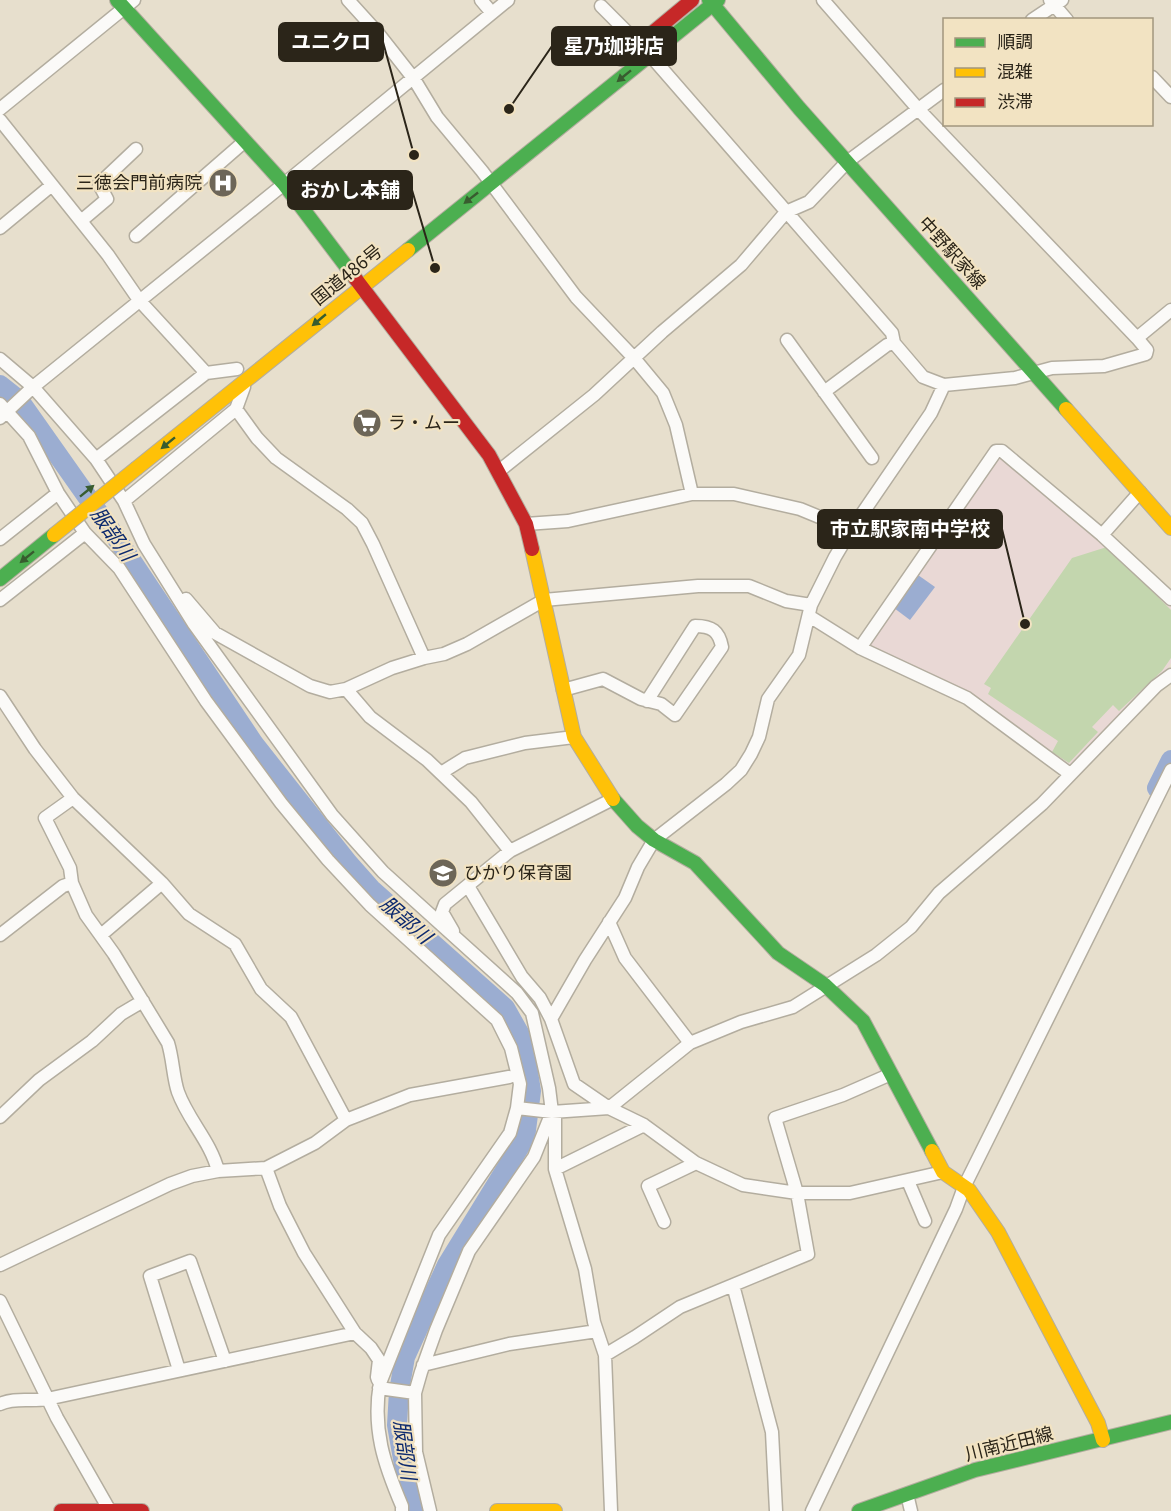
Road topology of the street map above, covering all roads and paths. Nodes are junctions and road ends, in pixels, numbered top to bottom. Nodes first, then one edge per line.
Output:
1 (348, 0) edge
2 (482, 0) edge
3 (508, 0) edge
4 (692, 0) edge
5 (823, 0) edge
6 (713, 2) edge
7 (1056, 2) edge
8 (125, 3) edge
9 (601, 6) dead end
10 (492, 14) junction
11 (1035, 18) edge
12 (1066, 18) edge
13 (640, 44) junction
14 (650, 55) junction
15 (612, 66) dead end
16 (1153, 78) edge
17 (414, 79) junction
18 (943, 92) edge
19 (1171, 97) edge
20 (0, 109) edge
21 (919, 110) junction
22 (0, 120) edge
23 (245, 141) junction
24 (136, 149) dead end
25 (847, 162) junction
26 (490, 183) junction
27 (284, 184) junction
28 (52, 185) junction
29 (786, 212) junction
30 (81, 221) junction
31 (0, 228) edge
32 (136, 236) dead end
33 (355, 278) junction
34 (140, 300) junction
35 (1171, 310) edge
36 (1137, 338) junction
37 (787, 340) dead end
38 (894, 343) junction
39 (634, 358) junction
40 (0, 359) edge
41 (242, 365) joint
42 (1033, 371) junction
43 (206, 373) junction
44 (247, 380) junction
45 (219, 384) dead end
46 (944, 385) junction
47 (33, 387) junction
48 (824, 392) junction
49 (236, 409) junction
50 (3, 411) edge
51 (872, 458) dead end
52 (96, 459) junction
53 (499, 471) junction
54 (1140, 492) junction
55 (58, 493) junction
56 (692, 494) junction
57 (124, 501) junction
58 (526, 524) junction
59 (1171, 528) edge
60 (50, 530) junction
61 (851, 530) junction
62 (85, 533) junction
63 (1102, 534) junction
64 (0, 539) edge
65 (0, 561) edge
66 (0, 579) edge
67 (170, 586) junction
68 (1171, 599) edge
69 (0, 600) edge
70 (544, 600) junction
71 (810, 611) junction
72 (860, 648) junction
73 (424, 658) junction
74 (1171, 675) edge
75 (346, 689) junction
76 (563, 690) junction
77 (0, 696) edge
78 (647, 701) junction
79 (574, 737) junction
80 (1171, 770) edge
81 (441, 773) junction
82 (1070, 774) junction
83 (73, 798) junction
84 (613, 799) junction
85 (654, 840) junction
86 (510, 851) junction
87 (72, 883) junction
88 (162, 883) junction
89 (468, 885) junction
90 (609, 922) junction
91 (0, 935) edge
92 (101, 935) junction
93 (459, 941) junction
94 (825, 986) junction
95 (143, 1001) junction
96 (551, 1019) junction
97 (690, 1042) junction
98 (511, 1048) junction
99 (891, 1074) junction
100 (510, 1077) junction
101 (517, 1108) junction
102 (609, 1108) junction
103 (549, 1112) junction
104 (0, 1117) edge
105 (346, 1120) junction
106 (644, 1125) junction
107 (696, 1163) junction
108 (266, 1168) junction
109 (555, 1169) junction
110 (218, 1172) junction
111 (943, 1172) junction
112 (908, 1181) junction
113 (964, 1187) junction
114 (797, 1193) junction
115 (925, 1221) dead end
116 (664, 1222) dead end
117 (0, 1265) edge
118 (733, 1285) junction
119 (0, 1301) edge
120 (597, 1331) junction
121 (355, 1333) junction
122 (605, 1355) junction
123 (225, 1360) junction
124 (423, 1365) junction
125 (179, 1371) junction
126 (381, 1386) junction
127 (413, 1392) junction
128 (47, 1399) junction
129 (0, 1404) edge
130 (1171, 1422) edge
131 (1103, 1440) junction
132 (907, 1494) junction
133 (110, 1510) edge
134 (61, 1511) edge
135 (142, 1511) edge
136 (402, 1511) edge
137 (430, 1511) edge
138 (497, 1511) edge
139 (555, 1511) edge
140 (611, 1511) edge
141 (776, 1511) edge
142 (812, 1511) edge
143 (860, 1511) edge
144 (911, 1511) edge

1 - 17 street
2 - 10 street
3 - 10 street
4 - 13 main road
5 - 21 street
6 - 14 main road, 国道486号
6 - 25 main road, 中野駅家線
7 - 11 street
7 - 12 street
8 - 20 street
8 - 23 main road
9 - 13 street
10 - 17 street
13 - 14 street
13 - 15 main road
14 -> 26 main road, 国道486号
14 - 29 street
16 - 19 street
17 - 26 street
17 - 27 street
18 - 21 street
21 - 25 street
21 - 36 street
22 - 28 street
23 - 27 main road
23 - 32 street
24 - 30 street
25 - 29 street
25 - 42 main road, 中野駅家線
26 -> 33 main road, 国道486号
26 - 39 street
27 - 33 main road
27 - 34 street
28 - 30 street
28 - 31 street
29 - 38 street
29 - 39 street
30 - 34 street
33 -> 44 main road, 国道486号
33 - 53 main road
34 - 43 street
34 - 47 street
35 - 36 street
36 - 42 street
37 - 48 street
38 - 46 street
38 - 48 street
39 - 53 street
39 - 56 street
40 - 47 street
41 - 43 street
41 - 45 main road
42 - 46 street
42 - 54 main road, 中野駅家線
43 - 52 street
44 - 49 street
44 -> 60 main road, 国道486号
46 - 61 street
47 - 50 street
47 - 52 street
48 - 51 street
49 - 57 street
49 - 73 street
50 - 55 street
52 - 57 street
53 - 58 main road
54 - 59 main road, 中野駅家線
54 - 63 street
55 - 62 street
55 - 64 street
56 - 58 street
56 - 61 street
57 - 67 street
58 - 70 main road
60 - 65 main road, 国道486号
60 -> 66 main road, 国道486号
61 - 71 street
62 - 69 street
62 - 98 street
63 - 68 street
63 - 72 street
67 - 75 street
67 - 93 street
70 - 71 street
70 - 73 street
70 - 76 main road
71 - 72 street
71 - 85 street
72 - 82 street
73 - 75 street
74 - 82 street
75 - 81 street
76 - 78 street
76 - 79 main road
77 - 83 street
78 - 78 street
79 - 81 street
79 - 84 main road
80 - 113 street
81 - 86 street
82 - 94 street
83 - 87 street
83 - 88 street
84 - 85 main road
84 - 86 street
85 - 90 street
85 - 94 main road
86 - 89 street
87 - 91 street
87 - 92 street
88 - 92 street
88 - 105 street
89 - 93 street
89 - 96 street
90 - 96 street
90 - 97 street
92 - 95 street
93 - 103 street
94 - 97 street
94 - 99 main road
95 - 104 street
95 - 110 street
96 - 102 street
97 - 102 street
98 - 100 street
98 - 101 street
99 - 111 main road
99 - 114 street
100 - 101 street
100 - 105 street
101 - 103 street
101 - 126 street
102 - 103 street
102 - 106 street
103 - 109 street
103 - 124 street
105 - 108 street
106 - 107 street
106 - 109 street
107 - 114 street
107 - 116 street
108 - 110 street
108 - 121 street
109 - 120 street
110 - 117 street
111 - 112 street
111 - 113 main road
112 - 114 street
112 - 115 street
113 - 131 main road
113 - 142 street
114 - 118 street
118 - 122 street
118 - 141 street
119 - 128 street
120 - 122 street
120 - 124 street
121 - 123 street
121 - 126 street
122 - 140 street
123 - 125 street
123 - 125 street
124 - 127 street
125 - 128 street
126 - 127 street
126 - 136 street
127 - 137 street
128 - 129 street
128 - 133 street
130 - 131 main road, 川南近田線
131 - 132 main road, 川南近田線
132 - 143 main road, 川南近田線
132 - 144 street
133 - 134 main road
133 - 135 main road
138 - 139 main road

